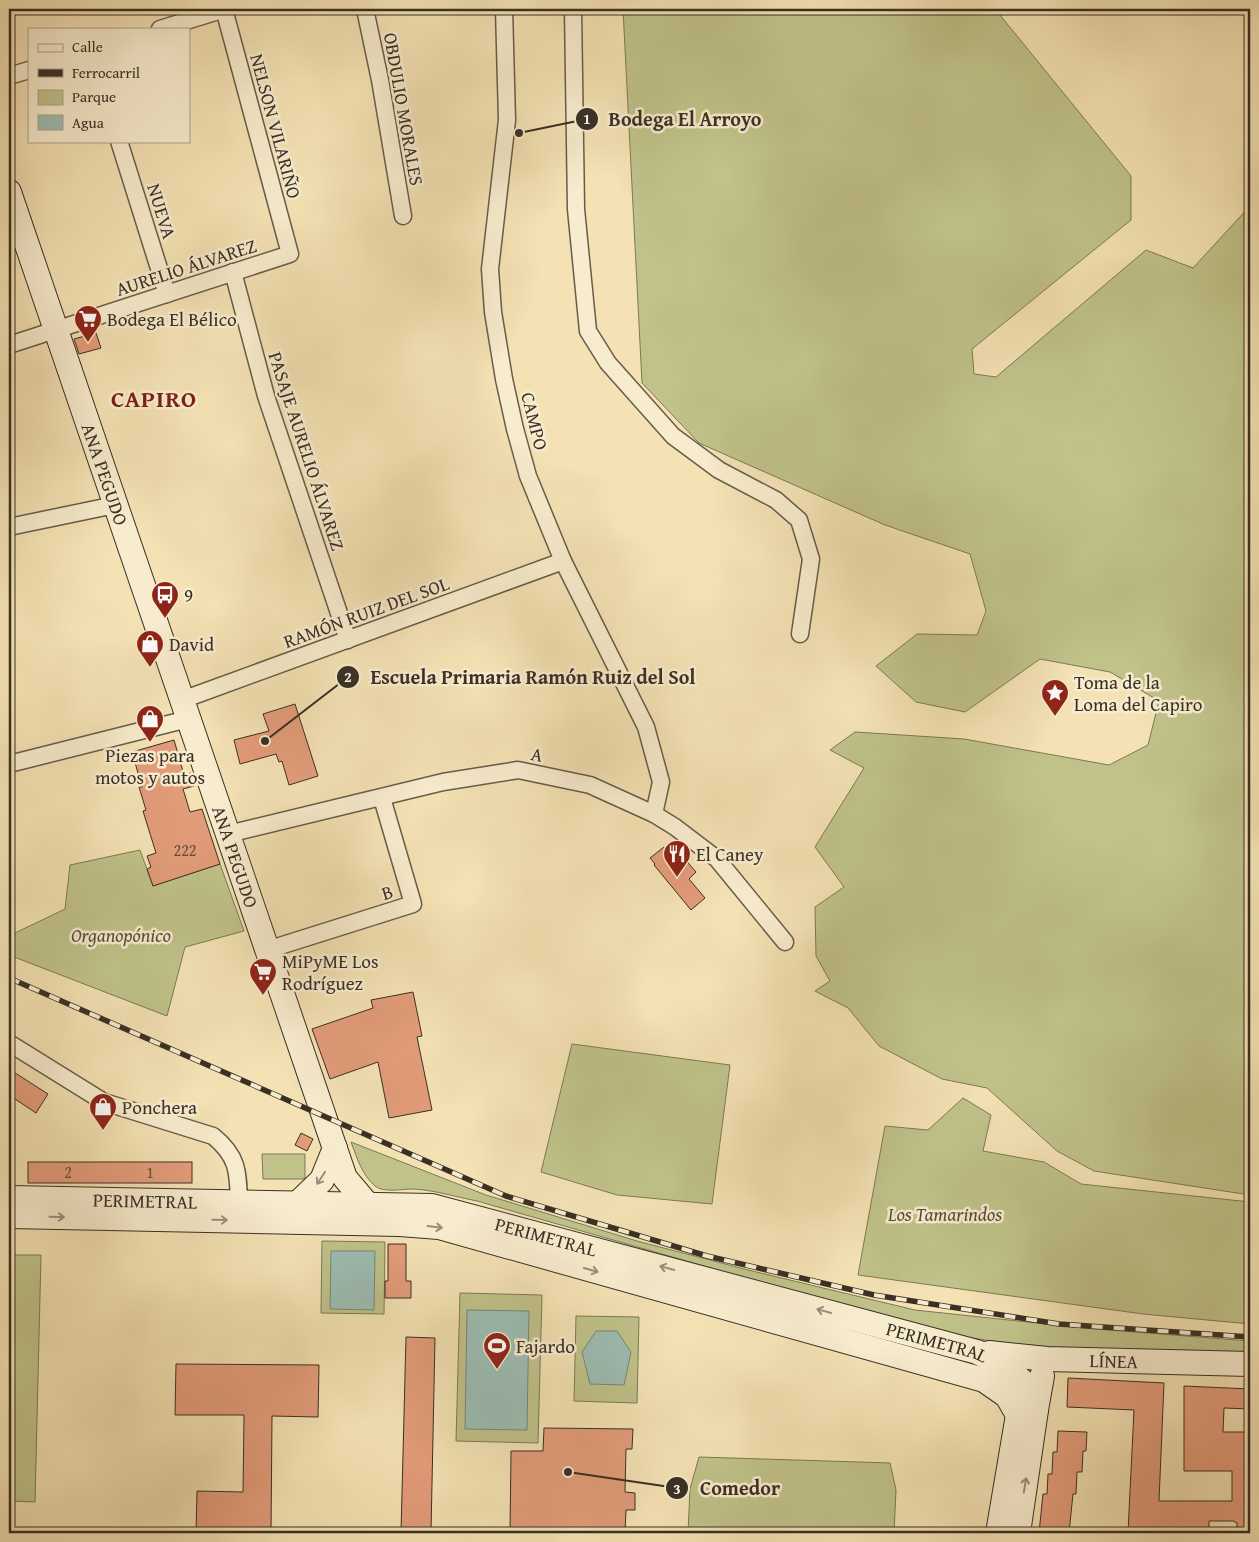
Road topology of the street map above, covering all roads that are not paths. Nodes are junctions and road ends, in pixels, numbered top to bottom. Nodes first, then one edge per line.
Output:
1 (224, 9) edge
2 (365, 9) edge
3 (504, 9) edge
4 (573, 9) edge
5 (163, 28) edge
6 (28, 70) edge
7 (9, 76) edge
8 (120, 142) edge
9 (10, 202) edge
10 (403, 216) dead end
11 (290, 254) joint
12 (233, 272) junction
13 (167, 294) junction
14 (56, 330) junction
15 (9, 345) edge
16 (115, 505) junction
17 (9, 527) edge
18 (563, 561) junction
19 (800, 634) dead end
20 (348, 640) junction
21 (185, 709) junction
22 (9, 764) edge
23 (382, 798) junction
24 (654, 814) junction
25 (228, 834) junction
26 (785, 942) dead end
27 (267, 950) junction
28 (9, 1043) edge
29 (335, 1148) junction
30 (345, 1178) junction
31 (9, 1198) edge
32 (238, 1202) junction
33 (338, 1203) junction
34 (367, 1204) junction
35 (304, 1213) junction
36 (9, 1216) edge
37 (400, 1224) junction
38 (977, 1352) junction
39 (1250, 1364) edge
40 (1029, 1390) junction
41 (998, 1533) edge
42 (1018, 1533) edge

1 - 5 street
1 - 11 street, NELSON VILARIÑO
2 - 10 street, OBDULIO MORALES
3 - 18 street, CAMPO
4 - 19 street
6 - 7 street
8 - 13 street, NUEVA
9 - 14 main road, ANA PEGUDO
11 - 12 street, AURELIO ÁLVAREZ
12 - 13 street, AURELIO ÁLVAREZ
12 - 20 street, PASAJE AURELIO ÁLVAREZ
13 - 14 street, AURELIO ÁLVAREZ
14 - 15 street, AURELIO ÁLVAREZ
14 - 16 main road, ANA PEGUDO
16 - 17 street
16 - 21 main road, ANA PEGUDO
18 - 20 street, RAMÓN RUIZ DEL SOL
18 - 24 street, CAMPO
20 - 21 street, RAMÓN RUIZ DEL SOL
21 - 22 street, RAMÓN RUIZ DEL SOL
21 - 25 main road, ANA PEGUDO
23 - 24 street, A
23 - 25 street, A
23 - 27 street, B
24 - 26 street, A
25 - 27 main road, ANA PEGUDO
27 - 29 main road, ANA PEGUDO
28 - 32 street
29 - 30 main road, ANA PEGUDO
29 -> 35 main road
30 - 33 main road
30 - 34 main road, ANA PEGUDO
31 - 32 main road, PERIMETRAL
32 - 35 main road, PERIMETRAL
33 - 34 main road, PERIMETRAL
33 - 35 main road, PERIMETRAL
34 - 37 main road
38 -> 34 main road, PERIMETRAL
36 -> 35 main road, PERIMETRAL
35 - 37 main road, PERIMETRAL
37 -> 40 main road, PERIMETRAL
38 - 40 main road, LÍNEA
38 - 40 main road, PERIMETRAL
39 - 40 main road, LÍNEA
40 - 41 main road
42 -> 40 main road

